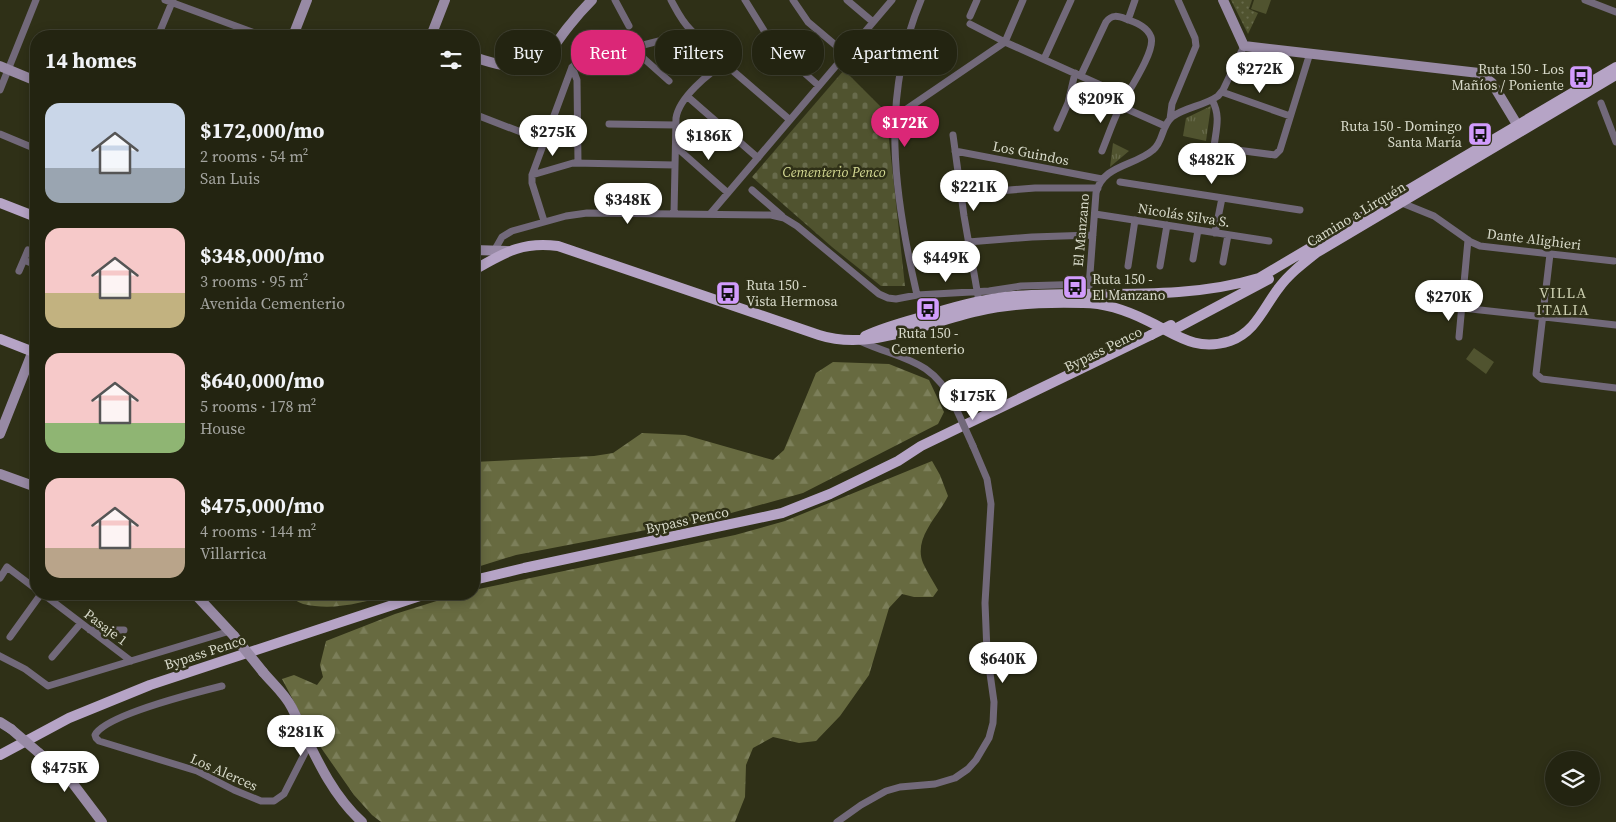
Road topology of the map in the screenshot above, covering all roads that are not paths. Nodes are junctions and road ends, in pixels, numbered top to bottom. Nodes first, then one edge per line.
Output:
1 (36, 0) edge
2 (307, 0) edge
3 (445, 0) edge
4 (592, 0) edge
5 (615, 0) edge
6 (671, 0) edge
7 (745, 0) edge
8 (793, 0) edge
9 (847, 0) edge
10 (892, 0) edge
11 (921, 0) edge
12 (977, 0) edge
13 (1023, 0) edge
14 (1071, 0) edge
15 (1136, 0) edge
16 (1178, 0) edge
17 (1223, 0) edge
18 (1585, 0) edge
19 (170, 1) edge
20 (1616, 12) edge
21 (970, 16) dead end
22 (1128, 20) junction
23 (873, 22) junction
24 (970, 24) dead end
25 (629, 26) dead end
26 (160, 30) edge
27 (247, 30) edge
28 (295, 30) edge
29 (433, 30) edge
30 (691, 30) edge
31 (866, 30) edge
32 (1005, 42) junction
33 (834, 44) edge
34 (1244, 46) junction
35 (1310, 53) junction
36 (480, 59) edge
37 (1044, 59) junction
38 (645, 60) edge
39 (4, 68) edge
40 (834, 68) edge
41 (1615, 68) edge
42 (571, 70) edge
43 (1078, 74) junction
44 (575, 75) edge
45 (708, 75) edge
46 (738, 75) edge
47 (30, 79) edge
48 (669, 81) dead end
49 (819, 86) junction
50 (0, 90) edge
51 (1222, 92) junction
52 (688, 96) junction
53 (1128, 96) junction
54 (1212, 100) junction
55 (1601, 103) dead end
56 (1120, 106) junction
57 (480, 116) edge
58 (895, 116) junction
59 (1290, 116) junction
60 (1170, 119) junction
61 (790, 120) junction
62 (609, 124) dead end
63 (676, 125) junction
64 (1165, 126) junction
65 (1058, 128) dead end
66 (1519, 129) junction
67 (0, 134) edge
68 (952, 136) dead end
69 (544, 141) junction
70 (1616, 142) edge
71 (30, 146) edge
72 (676, 146) junction
73 (1102, 150) dead end
74 (954, 151) junction
75 (758, 158) junction
76 (578, 163) junction
77 (675, 165) junction
78 (532, 175) junction
79 (1102, 179) junction
80 (1120, 182) dead end
81 (1098, 188) junction
82 (752, 190) dead end
83 (728, 193) junction
84 (960, 194) junction
85 (1222, 198) junction
86 (0, 203) edge
87 (1402, 203) junction
88 (1300, 210) dead end
89 (674, 214) junction
90 (710, 214) junction
91 (1095, 214) junction
92 (30, 215) edge
93 (784, 218) junction
94 (1135, 220) junction
95 (544, 221) junction
96 (1168, 225) junction
97 (1198, 230) junction
98 (1215, 233) junction
99 (1093, 235) junction
100 (1228, 235) junction
101 (1468, 240) junction
102 (1269, 241) dead end
103 (968, 242) junction
104 (28, 250) dead end
105 (480, 250) edge
106 (494, 251) junction
107 (507, 251) junction
108 (1316, 253) junction
109 (1550, 254) junction
110 (1193, 259) dead end
111 (24, 260) junction
112 (1614, 261) dead end
113 (30, 262) edge
114 (1223, 262) dead end
115 (1128, 266) dead end
116 (1160, 266) dead end
117 (480, 267) edge
118 (19, 272) dead end
119 (1259, 278) junction
120 (1088, 289) junction
121 (916, 295) junction
122 (978, 297) junction
123 (1462, 308) junction
124 (1542, 317) junction
125 (1616, 325) edge
126 (1173, 327) junction
127 (1459, 337) dead end
128 (0, 339) edge
129 (858, 340) junction
130 (30, 348) edge
131 (30, 361) edge
132 (1616, 388) edge
133 (0, 434) edge
134 (0, 474) edge
135 (30, 485) edge
136 (0, 578) edge
137 (480, 579) edge
138 (30, 584) edge
139 (38, 600) edge
140 (50, 600) edge
141 (201, 600) edge
142 (408, 600) edge
143 (81, 623) junction
144 (90, 630) junction
145 (124, 630) dead end
146 (232, 633) junction
147 (10, 637) dead end
148 (0, 656) edge
149 (52, 657) dead end
150 (130, 661) junction
151 (222, 686) dead end
152 (0, 722) edge
153 (309, 746) junction
154 (0, 755) edge
155 (356, 820) edge
156 (102, 822) edge
157 (837, 822) edge

1 - 39 street
2 - 28 street
3 - 29 street
4 - 36 street
5 - 25 street
6 - 30 street
7 - 49 street
8 - 33 street
9 - 23 street
10 - 23 street
11 - 58 street
12 - 21 street
13 - 32 street
14 - 37 street
15 - 22 street
16 - 60 street
17 - 34 street
18 - 20 street
19 - 26 street
19 - 27 street
22 - 43 street
22 - 53 street
23 - 31 street
24 - 32 street
32 - 37 street
32 - 58 street
34 - 35 street
34 - 51 street
35 - 59 street
35 - 66 street
37 - 43 street
38 - 48 street
39 - 47 street
39 - 50 street
40 - 49 street
41 - 66 main road, Camino a Lirquén
42 - 69 street
43 - 53 street
43 - 65 street
44 - 76 street
45 - 52 street
46 - 61 street
49 - 61 street
51 - 54 street
51 - 59 street
52 - 63 street
52 - 75 street
53 - 56 street
54 - 59 street
54 - 60 street
55 - 70 street
56 - 64 street
56 - 73 street
57 - 69 street
58 - 121 street
60 - 64 street
61 - 75 street
62 - 63 street
63 - 72 street
64 - 79 street
66 - 87 main road, Camino a Lirquén
66 - 119 main road, Camino a Lirquén
67 - 71 street
68 - 74 street
69 - 78 street
72 - 77 street
72 - 83 street
74 - 79 street, Los Guindos
74 - 84 street
75 - 83 street
76 - 77 street
76 - 78 street
77 - 89 street
78 - 95 street
79 - 81 street, El Manzano
80 - 85 street
81 - 84 street
81 - 91 street, El Manzano
82 - 93 street
83 - 90 street
84 - 103 street
85 - 88 street
85 - 98 street
86 - 92 main road
87 - 101 street, Dante Alighieri
87 - 108 main road, Camino a Lirquén
89 - 90 street
89 - 95 street
90 - 93 street
91 - 94 street, Nicolás Silva S.
91 - 99 street, El Manzano
93 - 121 street
94 - 96 street, Nicolás Silva S.
94 - 115 street
95 - 106 street
96 - 97 street, Nicolás Silva S.
96 - 116 street
97 - 98 street, Nicolás Silva S.
97 - 110 street
98 - 100 street, Nicolás Silva S.
99 - 103 street
99 - 120 street, El Manzano
100 - 102 street, Nicolás Silva S.
100 - 114 street
101 - 109 street, Dante Alighieri
101 - 123 street
103 - 122 street
104 - 111 street
105 - 106 street
106 - 107 street
107 - 117 main road, Camino a Lirquén
107 - 129 main road, Camino a Lirquén
108 - 126 main road, Bypass Penco
108 - 129 main road, Camino a Lirquén
109 - 112 street, Dante Alighieri
109 - 124 street
111 - 113 street
111 - 118 street
119 - 120 main road, Camino a Lirquén
119 - 126 main road, Bypass Penco
120 - 122 main road, Camino a Lirquén
121 - 122 street
122 - 129 main road, Camino a Lirquén
123 - 124 street
123 - 127 street
124 - 125 street
124 - 132 street
126 - 137 main road, Bypass Penco
128 - 130 main road
129 - 157 street, bridge
131 - 133 street
134 - 135 street
136 - 138 street
139 - 147 street
140 - 143 street, Pasaje 1
141 - 146 street
142 - 154 main road, Bypass Penco
143 - 144 street, Pasaje 1
143 - 149 street
144 - 145 street
144 - 150 street, Pasaje 1
146 - 150 street
146 - 153 street, bridge
148 - 150 street
151 - 153 street, Los Alerces
152 - 156 street, bridge
153 - 155 street

